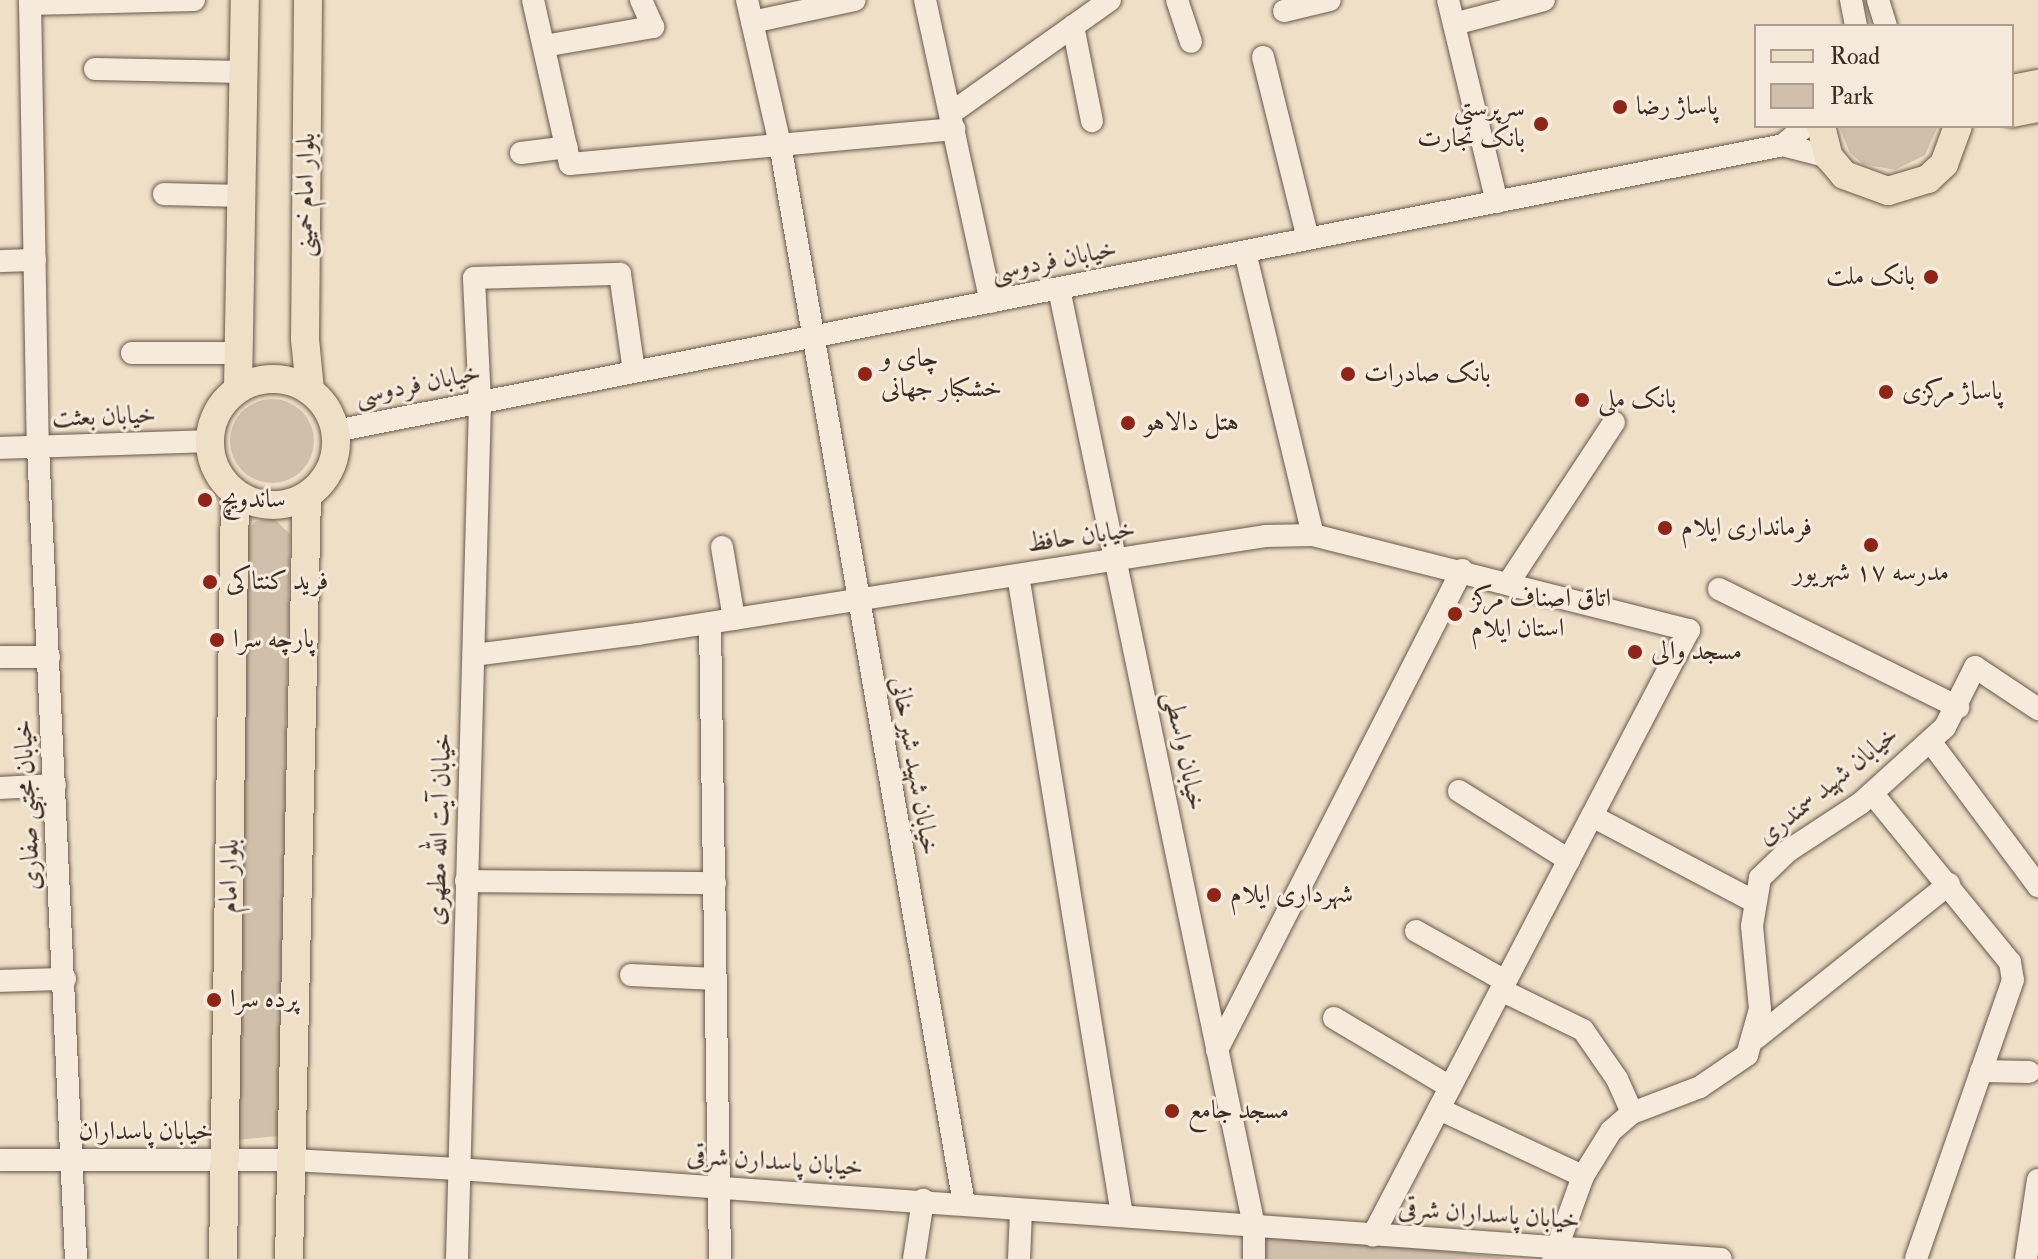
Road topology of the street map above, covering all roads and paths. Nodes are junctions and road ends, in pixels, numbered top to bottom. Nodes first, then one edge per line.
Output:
1 (194, 0) edge
2 (245, 0) edge
3 (308, 0) edge
4 (533, 0) edge
5 (641, 0) edge
6 (747, 0) edge
7 (855, 0) edge
8 (925, 0) edge
9 (1110, 0) edge
10 (1177, 0) edge
11 (1330, 0) edge
12 (1448, 0) edge
13 (1544, 0) edge
14 (1851, 0) edge
15 (1878, 0) edge
16 (30, 2) edge
17 (1284, 11) dead end
18 (752, 22) junction
19 (1454, 24) junction
20 (1856, 24) edge
21 (1885, 24) edge
22 (1073, 26) junction
23 (1191, 42) dead end
24 (544, 46) junction
25 (1263, 57) dead end
26 (95, 69) dead end
27 (243, 72) junction
28 (2038, 84) edge
29 (2018, 107) edge
30 (953, 121) junction
31 (1092, 121) dead end
32 (1804, 128) edge
33 (1822, 128) edge
34 (1956, 136) edge
35 (780, 144) junction
36 (1783, 145) junction
37 (567, 147) junction
38 (521, 153) dead end
39 (1829, 157) junction
40 (164, 194) dead end
41 (241, 196) junction
42 (1497, 202) junction
43 (1308, 239) junction
44 (1245, 252) junction
45 (35, 260) junction
46 (0, 261) edge
47 (1059, 289) junction
48 (991, 302) junction
49 (814, 337) junction
50 (132, 353) dead end
51 (238, 353) junction
52 (634, 371) junction
53 (238, 389) junction
54 (310, 390) junction
55 (480, 402) junction
56 (1614, 422) dead end
57 (335, 431) junction
58 (209, 441) junction
59 (38, 447) junction
60 (0, 448) edge
61 (235, 494) junction
62 (307, 496) junction
63 (1313, 535) junction
64 (722, 547) dead end
65 (1116, 560) junction
66 (1462, 570) junction
67 (1018, 575) junction
68 (1509, 582) junction
69 (1719, 589) dead end
70 (855, 599) junction
71 (734, 619) junction
72 (710, 623) junction
73 (474, 655) junction
74 (0, 657) edge
75 (49, 657) junction
76 (1958, 707) junction
77 (2038, 709) edge
78 (1930, 741) junction
79 (55, 785) junction
80 (0, 788) edge
81 (1459, 791) dead end
82 (1872, 793) junction
83 (1592, 816) junction
84 (1569, 860) junction
85 (466, 881) junction
86 (715, 883) junction
87 (1949, 884) junction
88 (2038, 886) edge
89 (1753, 901) junction
90 (1416, 931) dead end
91 (631, 975) dead end
92 (65, 979) junction
93 (716, 979) junction
94 (0, 981) edge
95 (1503, 986) junction
96 (1334, 1018) dead end
97 (1756, 1038) junction
98 (1217, 1050) junction
99 (1981, 1071) junction
100 (2029, 1072) dead end
101 (1450, 1087) junction
102 (1439, 1109) junction
103 (1632, 1113) junction
104 (0, 1160) edge
105 (74, 1160) junction
106 (225, 1160) junction
107 (292, 1160) junction
108 (458, 1169) junction
109 (1583, 1176) junction
110 (2038, 1180) edge
111 (720, 1186) junction
112 (923, 1200) junction
113 (964, 1204) junction
114 (1021, 1211) junction
115 (1122, 1215) junction
116 (1254, 1226) junction
117 (1373, 1235) junction
118 (1554, 1254) edge
119 (1681, 1258) edge
120 (76, 1259) edge
121 (223, 1259) edge
122 (289, 1259) edge
123 (457, 1259) edge
124 (720, 1259) edge
125 (914, 1259) edge
126 (1019, 1259) edge
127 (1254, 1259) edge
128 (1721, 1259) edge
129 (1916, 1259) edge
130 (2026, 1259) edge

1 - 16 street
2 - 27 main road
3 - 54 main road, بلوار امام خمینی
4 - 24 street
5 - 24 street
6 - 18 street, خیابان شهید شیر خانی
7 - 18 street
8 - 30 street
9 - 22 street
10 - 23 street
11 - 17 street
12 - 19 street
13 - 19 street
14 - 20 street
15 - 21 street
16 - 45 street, خیابان مجتبی صفاری
18 - 35 street, خیابان شهید شیر خانی
19 - 42 street
22 - 30 street
22 - 31 street
24 - 37 street
25 - 43 street
26 - 27 street
27 - 41 main road
28 - 29 main road
30 - 35 street
30 - 48 street
32 - 36 street, خیابان فردوسی
33 - 39 main road
34 - 39 main road
35 - 37 street
35 - 49 street, خیابان شهید شیر خانی
36 - 39 street, خیابان فردوسی
36 - 42 street, خیابان فردوسی
37 - 38 street
40 - 41 street
41 - 51 main road
42 - 43 street, خیابان فردوسی
43 - 44 street, خیابان فردوسی
44 - 47 street, خیابان فردوسی
44 - 63 street
45 - 46 street
45 - 59 street, خیابان مجتبی صفاری
47 - 48 street, خیابان فردوسی
47 - 65 street, خیابان واسطی
48 - 49 street, خیابان فردوسی
49 - 52 street, خیابان فردوسی
49 - 70 street, خیابان شهید شیر خانی
50 - 51 street
51 - 53 main road
52 - 55 street, خیابان فردوسی
52 - 55 street, خیابان آیت الله مطهری
53 - 54 main road
53 - 58 main road
54 - 57 main road
55 - 57 street, خیابان فردوسی
55 - 73 street, خیابان آیت الله مطهری
56 - 68 street
57 - 62 main road
58 - 59 street, خیابان بعثت
58 - 61 main road
59 - 60 street, خیابان بعثت
59 - 75 street, خیابان مجتبی صفاری
61 - 62 main road
61 - 106 main road, بلوار امام
62 - 107 main road
63 - 65 street, خیابان حافظ
63 - 66 street, خیابان حافظ
64 - 71 street
65 - 67 street, خیابان حافظ
65 - 98 street, خیابان واسطی
66 - 68 street, خیابان حافظ
66 - 98 street
67 - 70 street, خیابان حافظ
67 - 115 street
68 - 83 street, خیابان حافظ
69 - 76 street
70 - 71 street, خیابان حافظ
70 - 113 street, خیابان شهید شیر خانی
71 - 72 street, خیابان حافظ
72 - 73 street, خیابان حافظ
72 - 86 street
73 - 85 street, خیابان آیت الله مطهری
74 - 75 street
75 - 79 street, خیابان مجتبی صفاری
76 - 77 street, خیابان شهید سمندری
76 - 78 street, خیابان شهید سمندری
78 - 82 street, خیابان شهید سمندری
78 - 88 street
79 - 80 street
79 - 92 street, خیابان مجتبی صفاری
81 - 84 street
82 - 87 street
82 - 89 street, خیابان شهید سمندری
83 - 84 street
83 - 89 street
84 - 95 street
85 - 86 street
85 - 108 street, خیابان آیت الله مطهری
86 - 93 street
87 - 97 street
87 - 99 street
89 - 97 street
90 - 95 street
91 - 93 street
92 - 94 street
92 - 105 street, خیابان مجتبی صفاری
93 - 111 street
95 - 101 street
95 - 103 street
96 - 101 street
97 - 103 street
98 - 116 street, خیابان واسطی
99 - 100 street
99 - 129 street
101 - 102 street
102 - 109 street
102 - 117 street
103 - 109 street
104 - 105 street, خیابان پاسداران
105 - 106 street, خیابان پاسداران
105 - 120 street, خیابان مجتبی صفاری
106 - 107 street, خیابان پاسداران
106 - 121 main road, بلوار امام
107 - 108 street, خیابان پاسدارن شرقی
107 - 122 main road
108 - 111 street, خیابان پاسدارن شرقی
108 - 123 street, خیابان آیت الله مطهری
109 - 118 street
110 - 130 street
111 - 112 street, خیابان پاسدارن شرقی
111 - 124 street
112 - 113 street, خیابان پاسدارن شرقی
112 - 125 street
113 - 114 street, خیابان پاسدارن شرقی
114 - 115 street, خیابان پاسدارن شرقی
114 - 126 street
115 - 116 street, خیابان پاسدارن شرقی
116 - 117 street, خیابان پاسداران شرقی
116 - 127 street, خیابان واسطی
117 - 118 street, خیابان پاسداران شرقی
118 - 119 street, خیابان پاسداران شرقی
119 - 128 street, خیابان پاسداران شرقی

